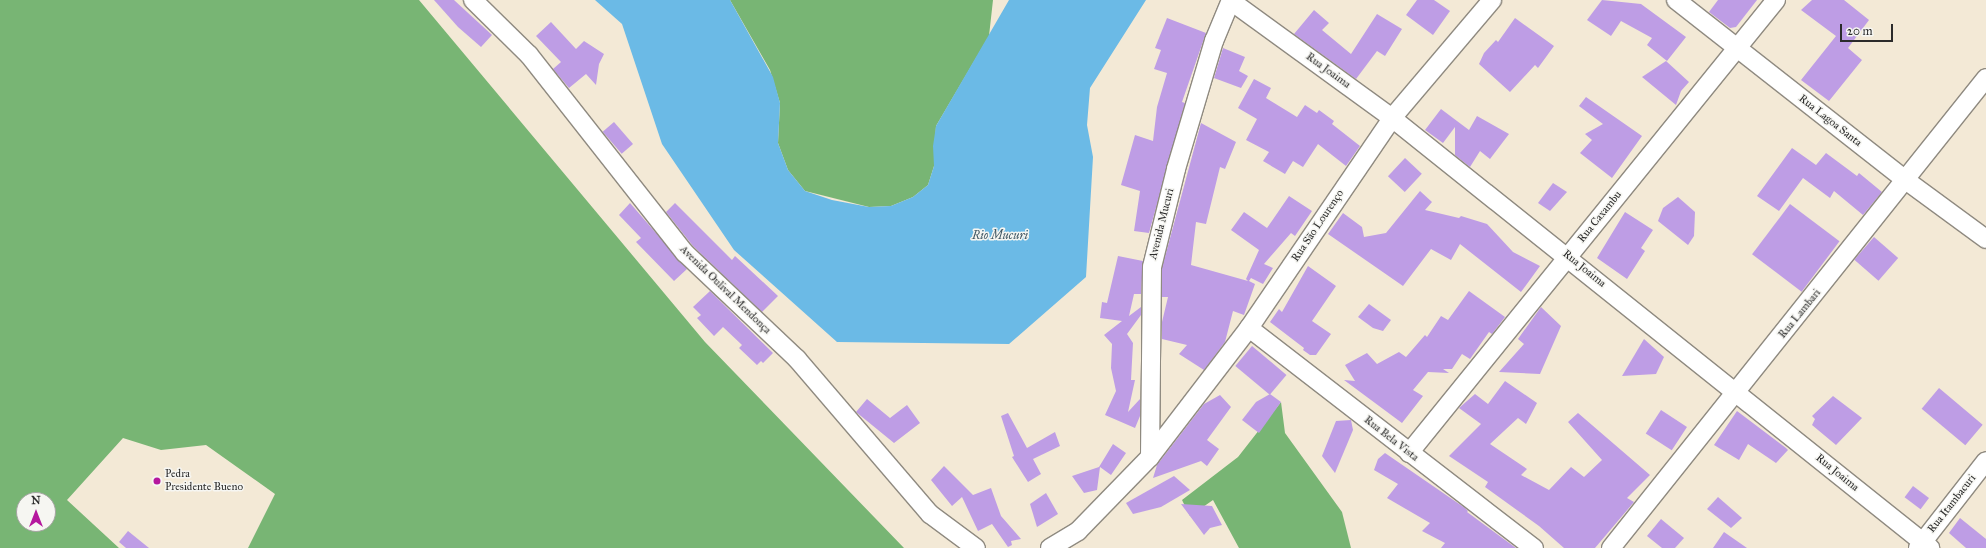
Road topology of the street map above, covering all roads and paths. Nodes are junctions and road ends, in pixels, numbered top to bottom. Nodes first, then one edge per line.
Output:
1 (473, 0) edge
2 (1231, 0) edge
3 (1492, 0) edge
4 (1676, 0) edge
5 (1776, 0) edge
6 (1737, 48) junction
7 (1986, 78) edge
8 (1392, 118) junction
9 (1907, 180) junction
10 (1986, 239) edge
11 (1568, 256) junction
12 (1249, 328) junction
13 (1737, 392) junction
14 (1409, 453) junction
15 (1150, 457) junction
16 (1986, 461) edge
17 (1924, 546) edge
18 (976, 548) edge
19 (1050, 548) edge
20 (1534, 548) edge
21 (1611, 548) edge

1 - 18 street, Avenida Oulival Mendonça
2 - 8 street, Rua Joaima
2 - 15 street, Avenida Mucuri
3 - 8 street, Rua São Lourenço
4 - 6 street, Rua Lagoa Santa
5 - 6 street, Rua Caxambu
6 - 9 street, Rua Lagoa Santa
6 - 11 street, Rua Caxambu
7 - 9 street, Rua Lambari
8 - 11 street, Rua Joaima
8 - 12 street, Rua São Lourenço
9 - 10 street, Rua Lagoa Santa
9 - 13 street, Rua Lambari
11 - 13 street, Rua Joaima
11 - 14 street, Rua Caxambu
12 - 14 street, Rua Bela Vista
12 - 15 street, Rua São Lourenço
13 - 17 street, Rua Joaima
13 - 21 street, Rua Lambari
14 - 20 street, Rua Bela Vista
15 - 19 street
16 - 17 street, Rua Itambacuri

